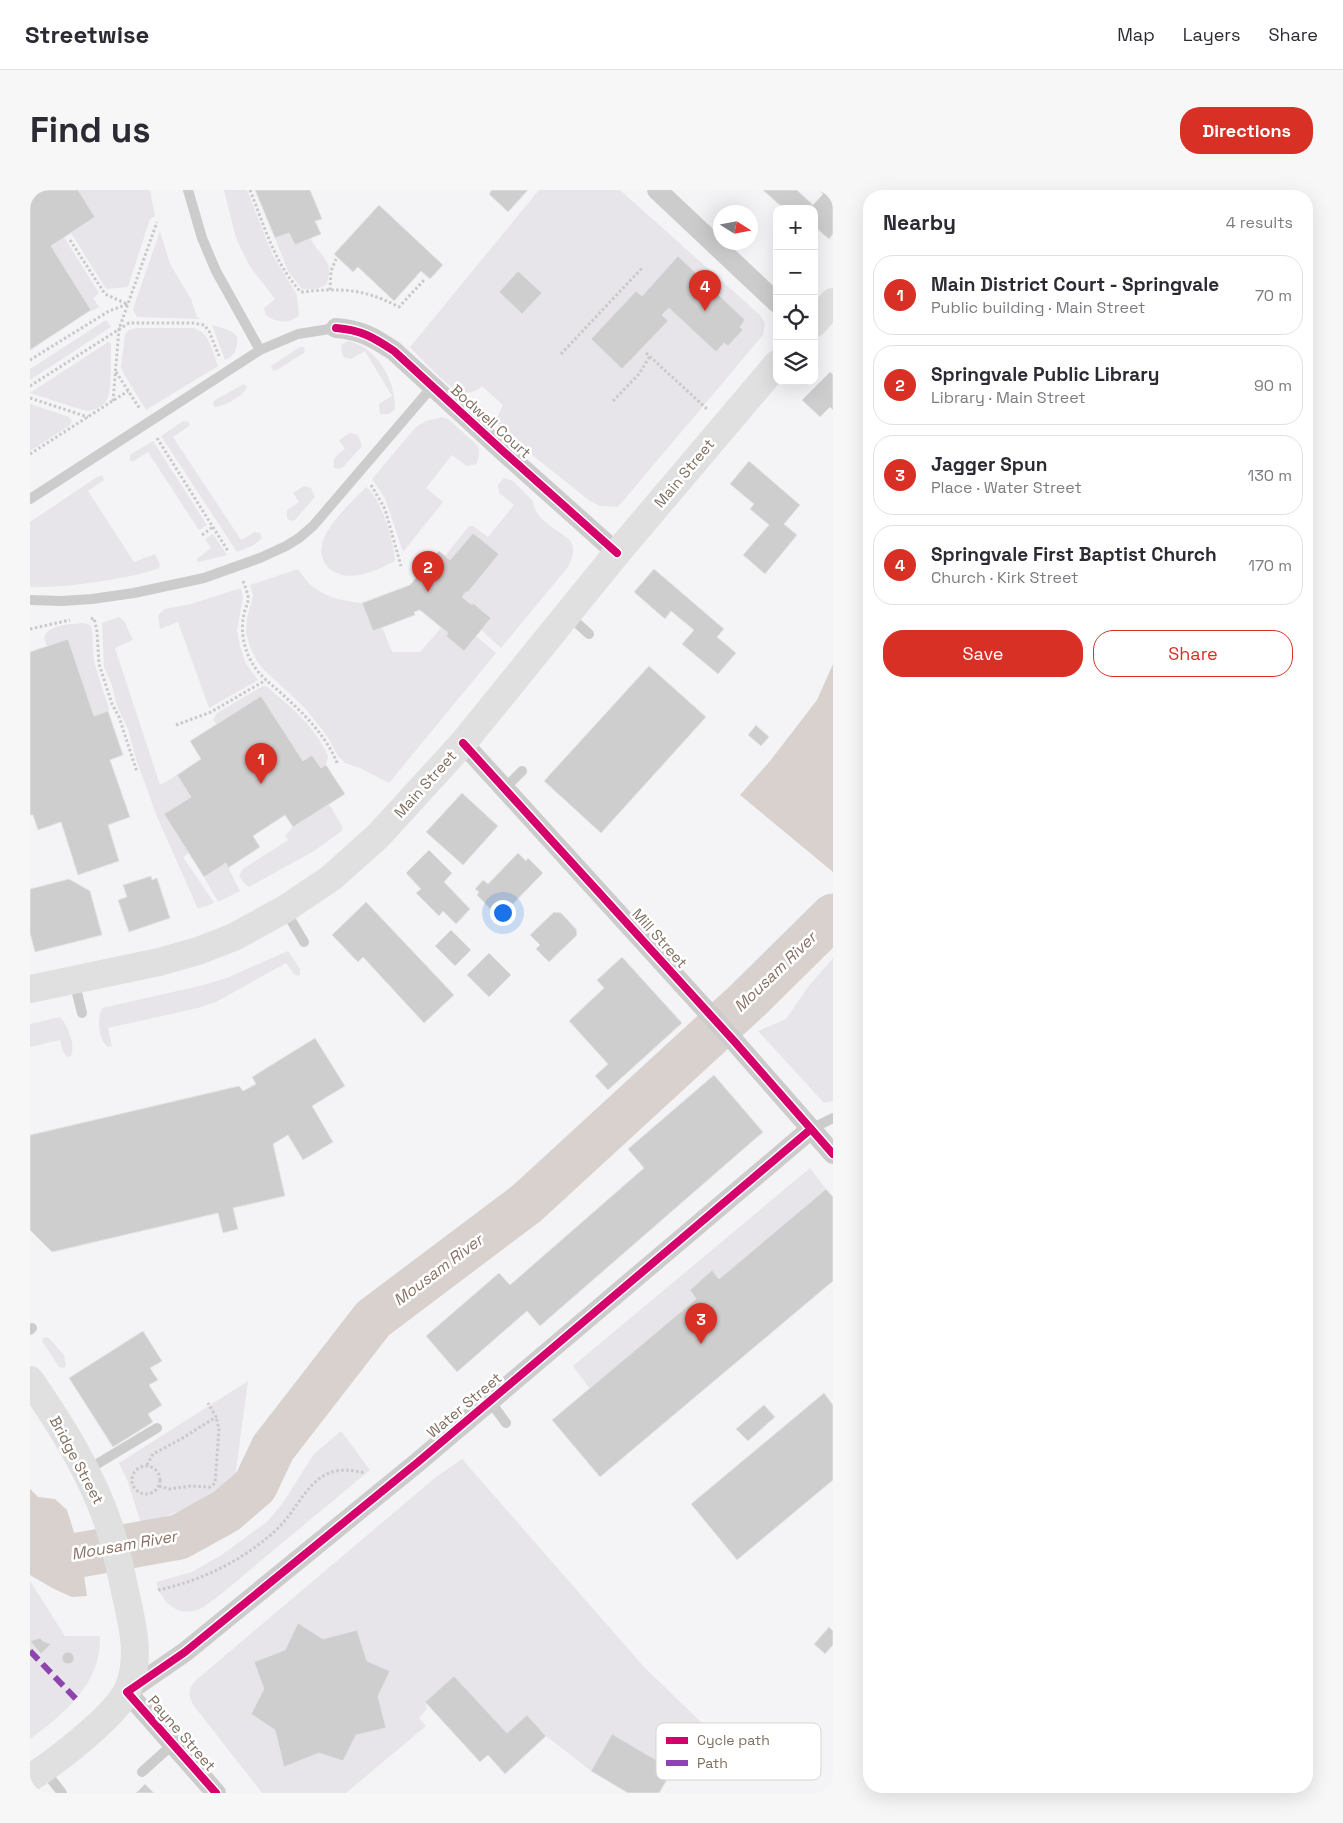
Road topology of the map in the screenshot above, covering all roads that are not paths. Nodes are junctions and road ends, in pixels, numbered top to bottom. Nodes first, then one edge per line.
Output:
1 (188, 190) edge
2 (657, 190) edge
3 (773, 299) edge
4 (833, 302) edge
5 (818, 318) edge
6 (336, 328) joint
7 (260, 350) junction
8 (773, 369) edge
9 (432, 387) junction
10 (30, 499) edge
11 (618, 553) junction
12 (30, 600) edge
13 (568, 614) junction
14 (588, 634) dead end
15 (463, 743) junction
16 (522, 771) dead end
17 (504, 789) junction
18 (285, 909) junction
19 (304, 942) dead end
20 (74, 980) junction
21 (30, 989) edge
22 (82, 1013) dead end
23 (833, 1118) edge
24 (811, 1129) junction
25 (833, 1154) edge
26 (30, 1380) edge
27 (490, 1401) junction
28 (506, 1423) dead end
29 (157, 1428) dead end
30 (89, 1477) junction
31 (127, 1692) junction
32 (173, 1744) junction
33 (142, 1772) dead end
34 (37, 1774) edge
35 (62, 1792) edge
36 (216, 1793) edge

1 - 7 lane
2 - 3 street
4 - 5 main road
6 - 7 lane
6 - 9 street, Bodwell Court
7 - 10 lane
8 - 11 main road, Main Street
9 - 11 street, Bodwell Court
9 - 12 lane
11 - 13 main road, Main Street
13 - 14 lane
13 - 15 main road, Main Street
15 - 17 street, Mill Street
15 - 18 main road, Main Street
16 - 17 lane
17 - 24 street, Mill Street
18 - 19 lane
18 - 20 main road, Main Street
20 - 21 main road, Main Street
20 - 22 lane
23 - 24 lane
24 - 25 street, Mill Street
24 - 27 street, Water Street
26 - 30 main road, Bridge Street
27 - 28 lane
27 - 31 street, Water Street
29 - 30 lane
30 - 31 main road, Bridge Street
31 - 32 street, Payne Street
31 - 34 main road
32 - 33 lane
32 - 36 street, Payne Street
34 - 35 lane

